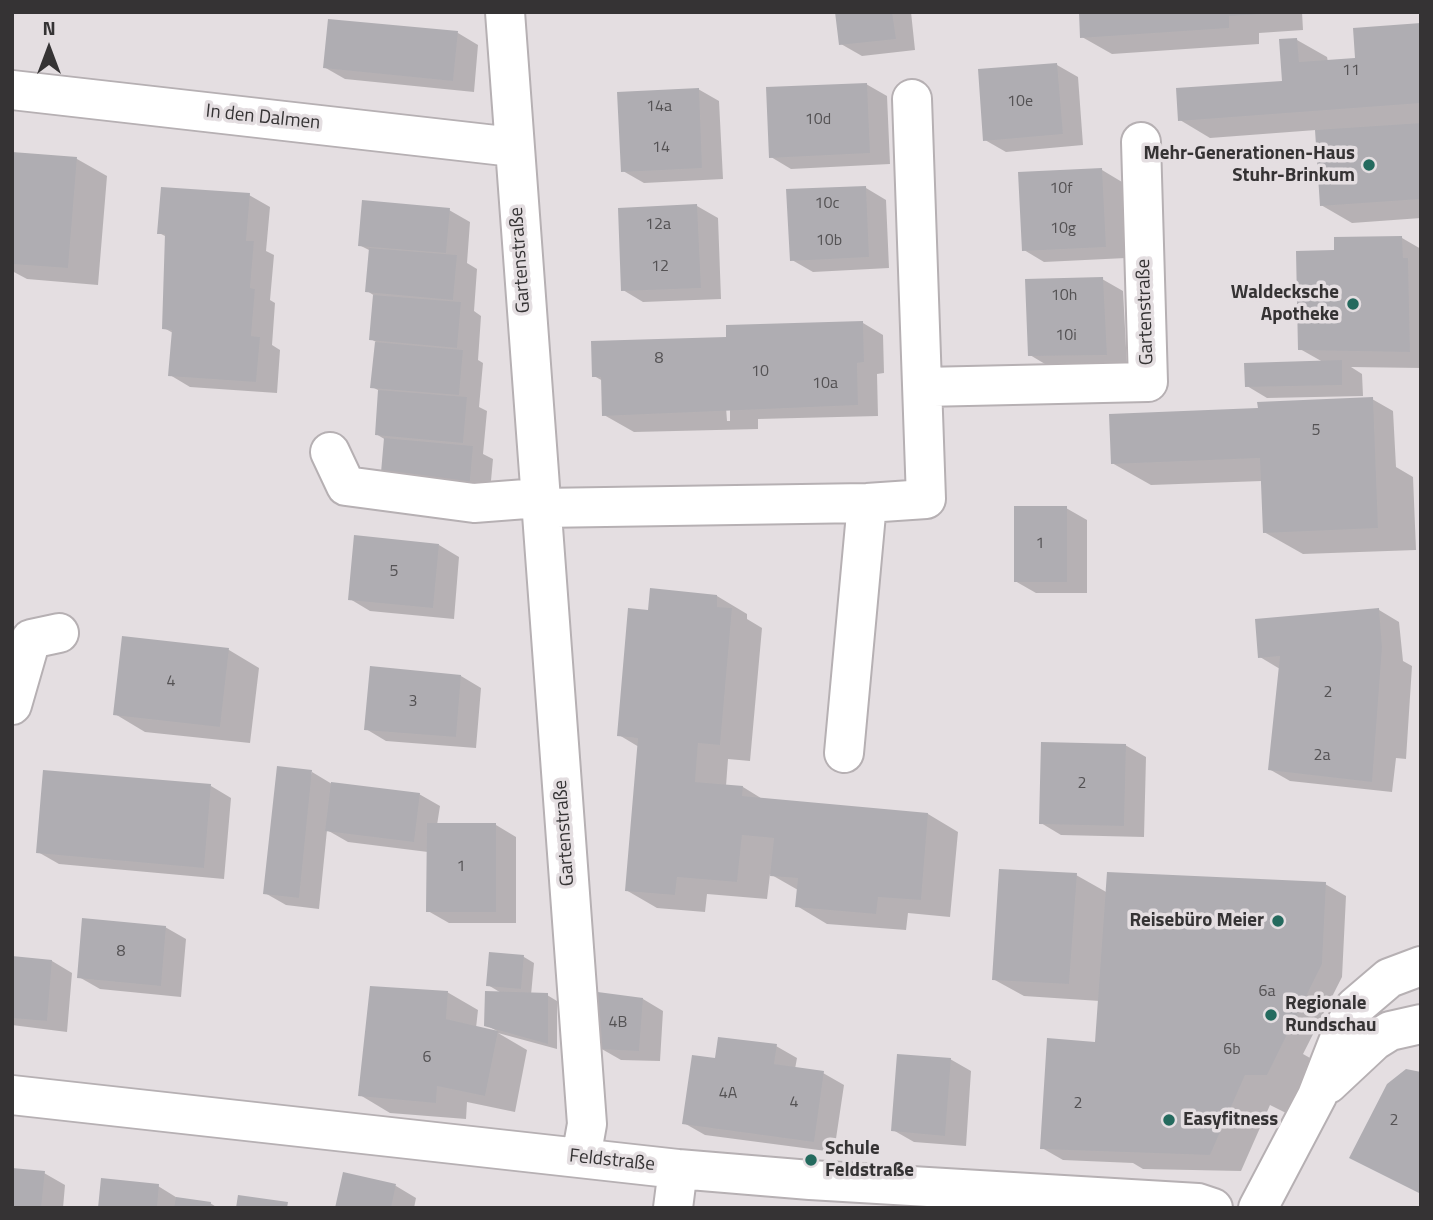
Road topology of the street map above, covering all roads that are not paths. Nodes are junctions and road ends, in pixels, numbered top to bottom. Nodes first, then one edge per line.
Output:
1 (505, 12) edge
2 (12, 90) edge
3 (912, 99) dead end
4 (1141, 142) dead end
5 (513, 147) junction
6 (923, 387) junction
7 (330, 453) dead end
8 (539, 503) junction
9 (867, 503) junction
10 (59, 633) dead end
11 (12, 705) edge
12 (844, 753) dead end
13 (1421, 966) edge
14 (1421, 1024) edge
15 (12, 1095) edge
16 (1317, 1096) junction
17 (581, 1158) junction
18 (678, 1169) junction
19 (673, 1208) edge
20 (1213, 1208) edge
21 (1258, 1208) edge

1 - 5 street, Gartenstraße
2 - 5 street, In den Dalmen
3 - 6 street
4 - 6 street, Gartenstraße
5 - 8 street, Gartenstraße
6 - 9 street
7 - 8 street
8 - 9 street
8 - 17 street, Gartenstraße
9 - 12 street
10 - 11 street
13 - 16 street
14 - 16 street
15 - 17 street, Feldstraße
16 - 21 street
17 - 18 street, Feldstraße
18 - 19 street
18 - 20 street, Feldstraße

